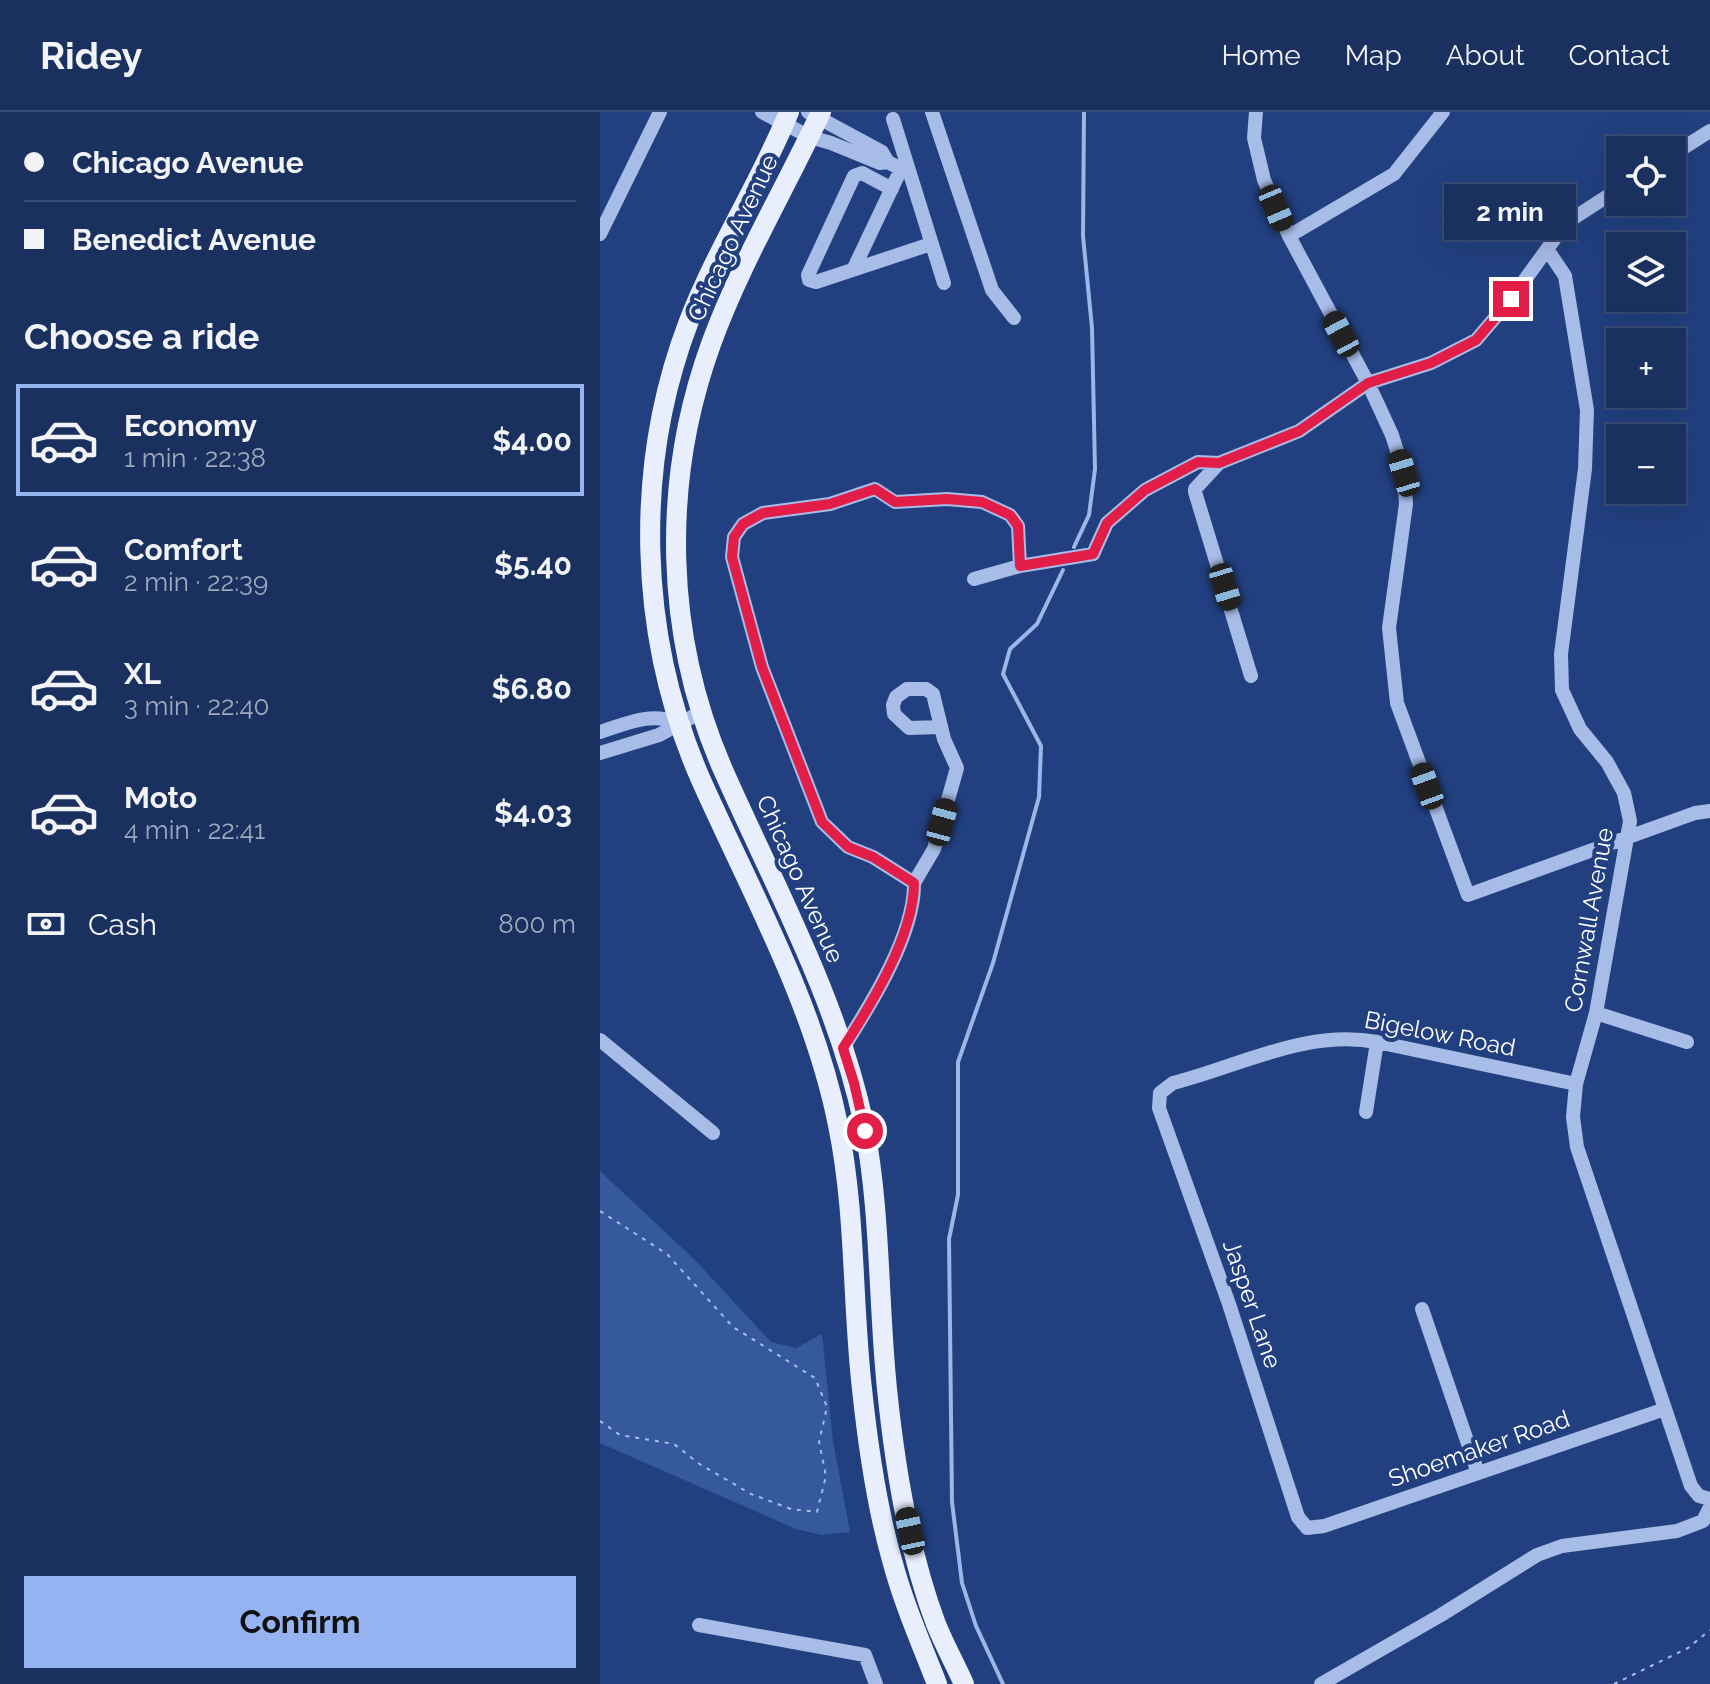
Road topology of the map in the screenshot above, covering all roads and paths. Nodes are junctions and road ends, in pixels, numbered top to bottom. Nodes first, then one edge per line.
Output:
1 (660, 112) edge
2 (762, 112) edge
3 (932, 112) edge
4 (1256, 112) edge
5 (1443, 112) edge
6 (816, 114) edge
7 (787, 118) edge
8 (893, 119) dead end
9 (1710, 131) edge
10 (810, 137) junction
11 (1686, 146) edge
12 (900, 168) junction
13 (892, 189) junction
14 (1606, 197) edge
15 (600, 234) edge
16 (1289, 236) junction
17 (931, 244) junction
18 (1547, 249) junction
19 (854, 268) junction
20 (944, 283) dead end
21 (1014, 318) dead end
22 (1368, 383) junction
23 (1219, 463) junction
24 (1020, 566) junction
25 (974, 579) dead end
26 (1251, 676) dead end
27 (701, 712) junction
28 (679, 722) junction
29 (941, 727) dead end
30 (600, 732) edge
31 (600, 753) edge
32 (1710, 811) edge
33 (1628, 838) junction
34 (914, 883) junction
35 (1596, 1013) junction
36 (600, 1040) edge
37 (1377, 1042) junction
38 (1687, 1042) dead end
39 (843, 1048) junction
40 (1576, 1084) junction
41 (1160, 1093) joint
42 (1366, 1112) dead end
43 (713, 1133) dead end
44 (600, 1211) edge
45 (1422, 1309) dead end
46 (1665, 1409) junction
47 (600, 1421) edge
48 (1478, 1473) junction
49 (1710, 1499) edge
50 (1710, 1507) edge
51 (1307, 1528) joint
52 (699, 1625) dead end
53 (1710, 1630) edge
54 (876, 1684) edge
55 (937, 1684) edge
56 (964, 1684) edge
57 (1321, 1684) edge
58 (1614, 1684) edge

1 - 15 street
2 - 7 street
3 - 21 street
4 - 16 street
5 - 16 street
6 - 10 main road, Chicago Avenue
6 - 12 street
7 - 10 street
7 - 28 main road, Chicago Avenue
8 - 12 street
9 - 11 street
10 - 12 street
10 - 27 main road, Chicago Avenue
12 - 13 street
12 - 17 street
13 - 19 street
13 - 19 street
14 - 18 street
16 - 22 street
17 - 19 street
17 - 20 street
18 - 22 street
18 - 33 street, Cornwall Avenue
22 - 23 street
22 - 33 street
23 - 24 street
23 - 26 street
24 - 25 street
24 - 34 street
27 - 28 street
27 - 39 main road, Chicago Avenue
28 - 30 street
28 - 31 street
28 - 55 main road, Chicago Avenue
29 - 34 street
32 - 33 street
33 - 35 street, Cornwall Avenue
34 - 39 street
35 - 38 street
35 - 40 street, Cornwall Avenue
36 - 43 street
37 - 40 street, Bigelow Road
37 - 41 street, Bigelow Road
37 - 42 street
39 - 56 main road, Chicago Avenue
40 - 46 street, Cornwall Avenue
41 - 51 street, Jasper Lane
44 - 47 path
45 - 48 street
46 - 48 street, Shoemaker Road
46 - 49 street, Cornwall Avenue
48 - 51 street, Shoemaker Road
50 - 57 street
52 - 54 street
53 - 58 path

